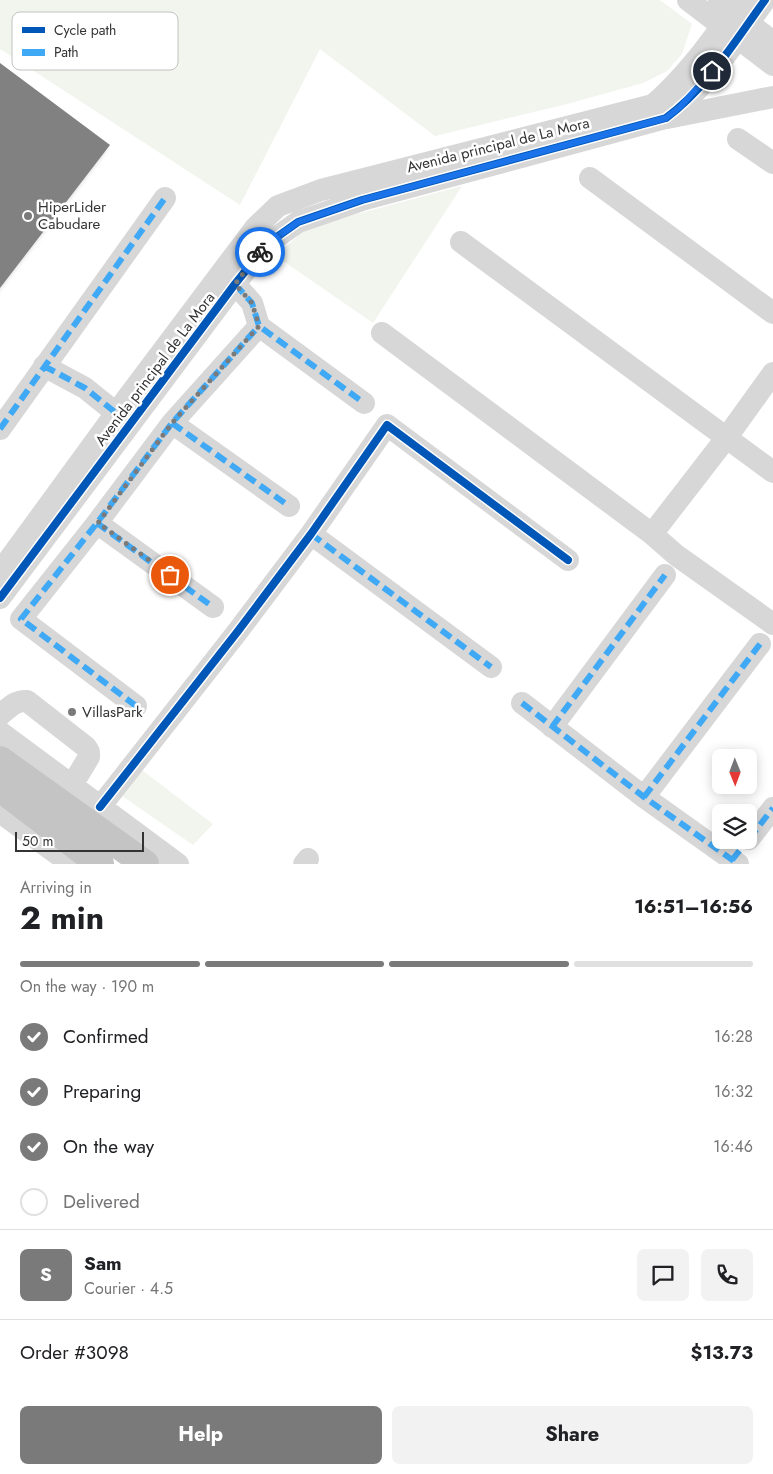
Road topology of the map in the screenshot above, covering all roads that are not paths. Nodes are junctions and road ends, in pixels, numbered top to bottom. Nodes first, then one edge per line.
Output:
1 (688, 0) edge
2 (764, 0) edge
3 (734, 16) edge
4 (773, 42) edge
5 (773, 65) edge
6 (773, 97) edge
7 (666, 118) junction
8 (738, 139) dead end
9 (773, 163) edge
10 (590, 178) dead end
11 (165, 198) dead end
12 (461, 242) dead end
13 (235, 284) junction
14 (773, 313) edge
15 (259, 326) junction
16 (382, 332) dead end
17 (44, 366) junction
18 (773, 373) edge
19 (364, 403) dead end
20 (116, 413) junction
21 (172, 423) junction
22 (0, 428) edge
23 (727, 437) junction
24 (773, 472) edge
25 (289, 506) dead end
26 (98, 523) junction
27 (311, 534) junction
28 (652, 534) junction
29 (568, 560) dead end
30 (0, 572) edge
31 (664, 575) dead end
32 (0, 598) edge
33 (213, 607) dead end
34 (773, 624) edge
35 (760, 644) dead end
36 (491, 667) dead end
37 (522, 703) dead end
38 (136, 706) dead end
39 (0, 715) edge
40 (552, 727) junction
41 (0, 732) edge
42 (0, 760) edge
43 (72, 785) junction
44 (0, 788) edge
45 (644, 797) junction
46 (100, 807) junction
47 (773, 808) edge
48 (0, 812) edge
49 (757, 828) edge
50 (742, 849) edge
51 (735, 862) edge
52 (71, 864) edge
53 (100, 864) edge
54 (145, 864) edge
55 (178, 864) edge

1 - 3 street
2 - 3 street
3 - 4 street
3 - 5 street
3 - 7 street, Avenida principal de La Mora
3 - 20 street, Avenida principal de La Mora
6 - 7 street
7 - 13 street, Avenida principal de La Mora
8 - 9 street
10 - 14 street
11 - 17 street
12 - 23 street
13 - 15 street
13 - 32 street, Avenida principal de La Mora
15 - 19 street
15 - 21 street
16 - 28 street
17 - 20 street
17 - 22 street
18 - 23 street
20 - 30 street, Avenida principal de La Mora
21 - 25 street
21 - 26 street
23 - 24 street
23 - 28 street
26 - 33 street
26 - 38 street
27 - 29 street
27 - 36 street
27 - 46 street
28 - 34 street
31 - 40 street
35 - 45 street
37 - 40 street
39 - 43 street
40 - 45 street
41 - 43 street
42 - 54 highway
43 - 46 street
44 - 53 highway
45 - 51 street
46 - 55 street
47 - 49 street
48 - 52 street
50 - 51 street

